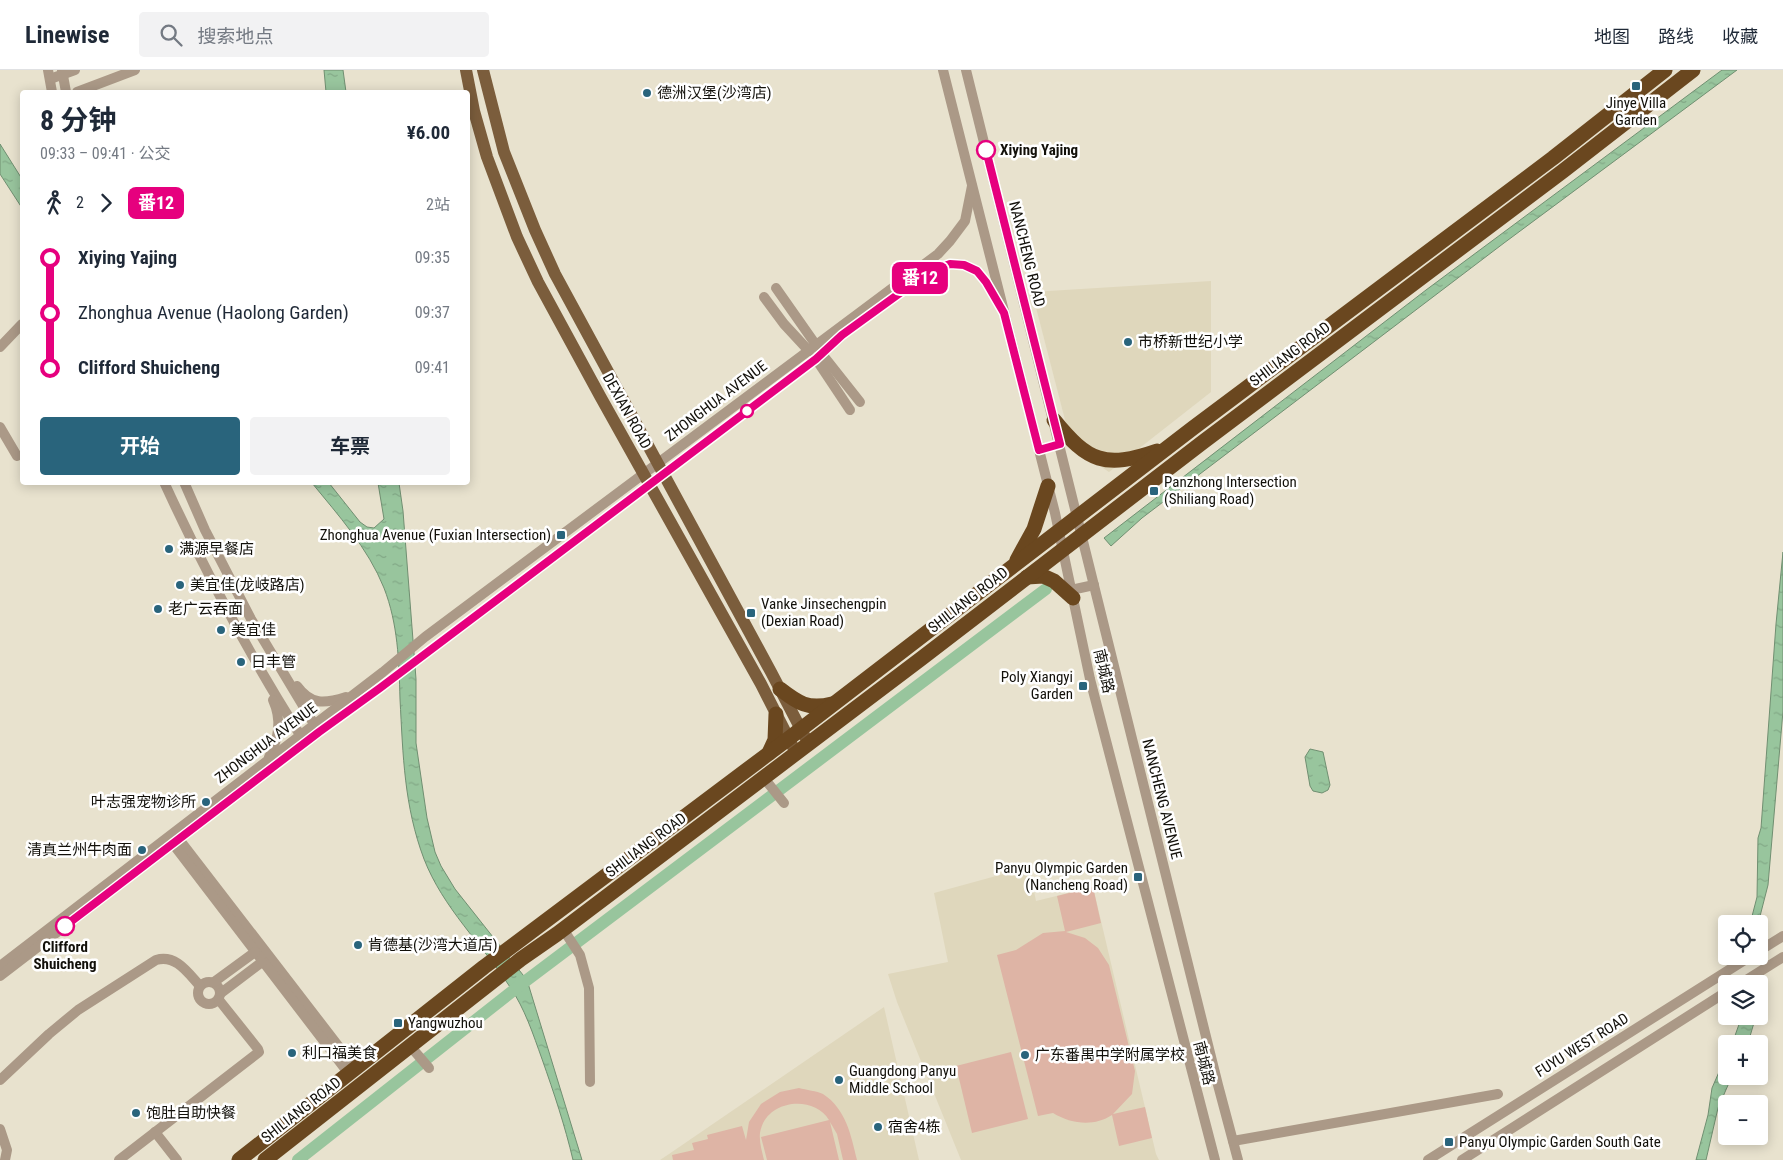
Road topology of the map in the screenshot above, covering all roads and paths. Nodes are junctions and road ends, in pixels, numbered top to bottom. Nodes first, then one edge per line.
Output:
1 (75, 70) edge
2 (135, 70) edge
3 (466, 70) edge
4 (483, 70) edge
5 (943, 70) edge
6 (966, 70) edge
7 (1664, 70) edge
8 (1693, 70) edge
9 (62, 72) edge
10 (49, 75) edge
11 (122, 75) junction
12 (52, 90) edge
13 (66, 90) edge
14 (82, 90) edge
15 (102, 90) edge
16 (972, 186) junction
17 (926, 268) junction
18 (776, 288) dead end
19 (764, 297) dead end
20 (1004, 313) junction
21 (20, 326) edge
22 (0, 347) edge
23 (816, 352) junction
24 (860, 402) dead end
25 (850, 410) dead end
26 (1054, 420) junction
27 (0, 427) edge
28 (684, 444) junction
29 (1060, 444) junction
30 (1168, 447) junction
31 (1039, 450) junction
32 (690, 454) junction
33 (16, 456) dead end
34 (661, 468) junction
35 (646, 479) junction
36 (165, 485) edge
37 (185, 485) edge
38 (1048, 486) junction
39 (1078, 517) junction
40 (1059, 532) junction
41 (1082, 535) junction
42 (1062, 550) junction
43 (1014, 566) junction
44 (1028, 577) junction
45 (1094, 585) junction
46 (1072, 594) junction
47 (270, 650) junction
48 (253, 655) junction
49 (780, 689) junction
50 (354, 695) junction
51 (836, 703) junction
52 (776, 714) junction
53 (317, 728) junction
54 (801, 729) junction
55 (303, 739) junction
56 (788, 739) junction
57 (809, 744) junction
58 (769, 753) junction
59 (797, 753) junction
60 (267, 761) junction
61 (766, 781) junction
62 (784, 803) dead end
63 (173, 838) junction
64 (565, 933) junction
65 (1783, 936) edge
66 (1768, 946) edge
67 (255, 952) junction
68 (1783, 957) edge
69 (262, 962) junction
70 (1737, 965) edge
71 (0, 966) edge
72 (1756, 975) edge
73 (0, 976) edge
74 (214, 982) junction
75 (200, 986) junction
76 (220, 996) junction
77 (1718, 997) edge
78 (413, 1049) junction
79 (429, 1068) dead end
80 (352, 1072) junction
81 (0, 1080) edge
82 (590, 1082) dead end
83 (1498, 1094) dead end
84 (0, 1129) edge
85 (155, 1132) junction
86 (1233, 1141) junction
87 (5, 1160) edge
88 (119, 1160) edge
89 (178, 1160) edge
90 (239, 1160) edge
91 (265, 1160) edge
92 (1215, 1160) edge
93 (1238, 1160) edge
94 (1428, 1160) edge
95 (1462, 1160) edge

1 - 9 street
2 - 11 street
3 - 35 main road, DEXIAN ROAD
4 - 34 main road, DEXIAN ROAD
5 - 16 street
6 - 26 street, NANCHENG ROAD
7 - 30 highway, SHILIANG ROAD
8 - 41 highway, SHILIANG ROAD
9 - 10 street
9 - 13 street
10 - 12 street
11 - 14 street
11 - 15 street
16 - 17 street, ZHONGHUA AVENUE
16 - 20 street, 南城路
17 - 20 street, ZHONGHUA AVENUE
17 - 23 street, ZHONGHUA AVENUE
18 - 23 street
19 - 23 street
20 - 31 street, 南城路
21 - 22 street
23 - 24 street
23 - 25 street
23 - 28 street, ZHONGHUA AVENUE
23 - 32 street, ZHONGHUA AVENUE
26 - 29 street, NANCHENG ROAD
26 - 30 highway
27 - 33 street
28 - 32 street
28 - 34 street, ZHONGHUA AVENUE
29 - 31 street
29 - 39 street, NANCHENG AVENUE
30 - 39 highway, SHILIANG ROAD
31 - 38 street, 南城路
32 - 34 street, ZHONGHUA AVENUE
34 - 35 street
34 - 49 main road, DEXIAN ROAD
35 - 50 street, ZHONGHUA AVENUE
35 - 52 main road, DEXIAN ROAD
35 - 53 street, ZHONGHUA AVENUE
36 - 48 street
37 - 47 street
38 - 40 street, 南城路
38 - 43 highway
39 - 40 highway, SHILIANG ROAD
39 - 41 street, NANCHENG AVENUE
40 - 42 street, 南城路
40 - 43 highway, SHILIANG ROAD
41 - 42 highway, SHILIANG ROAD
41 - 45 street, NANCHENG AVENUE
42 - 44 highway, SHILIANG ROAD
42 - 46 street, 南城路
43 - 51 highway, SHILIANG ROAD
44 - 46 highway
44 - 57 highway, SHILIANG ROAD
45 - 46 street
45 - 86 street, NANCHENG AVENUE
46 - 92 street, 南城路
47 - 50 street
47 - 53 street
48 - 55 street
48 - 60 street
49 - 51 highway
49 - 54 main road, DEXIAN ROAD
50 - 53 street, ZHONGHUA AVENUE
51 - 54 highway, SHILIANG ROAD
52 - 56 main road, DEXIAN ROAD
52 - 58 highway
53 - 55 street, ZHONGHUA AVENUE
54 - 56 highway, SHILIANG ROAD
54 - 57 main road, DEXIAN ROAD
55 - 60 street, ZHONGHUA AVENUE
55 - 63 street, ZHONGHUA AVENUE
56 - 58 highway, SHILIANG ROAD
56 - 59 main road, DEXIAN ROAD
57 - 59 highway, SHILIANG ROAD
58 - 80 highway, SHILIANG ROAD
59 - 61 highway, SHILIANG ROAD
60 - 63 street, ZHONGHUA AVENUE
61 - 62 street
61 - 64 highway, SHILIANG ROAD
63 - 67 street
63 - 71 street, ZHONGHUA AVENUE
63 - 73 street, ZHONGHUA AVENUE
63 - 80 street
64 - 78 highway, SHILIANG ROAD
64 - 82 street
65 - 66 street
67 - 69 street
67 - 74 street
68 - 72 street
69 - 76 street
69 - 80 street
70 - 94 street, FUYU WEST ROAD
74 - 75 street
74 - 76 street
75 - 76 street
75 - 81 street
76 - 85 street
77 - 95 street
78 - 79 street
78 - 91 highway, SHILIANG ROAD
80 - 90 highway, SHILIANG ROAD
83 - 86 street
84 - 87 street
85 - 88 street
85 - 89 street
86 - 93 street, NANCHENG AVENUE

